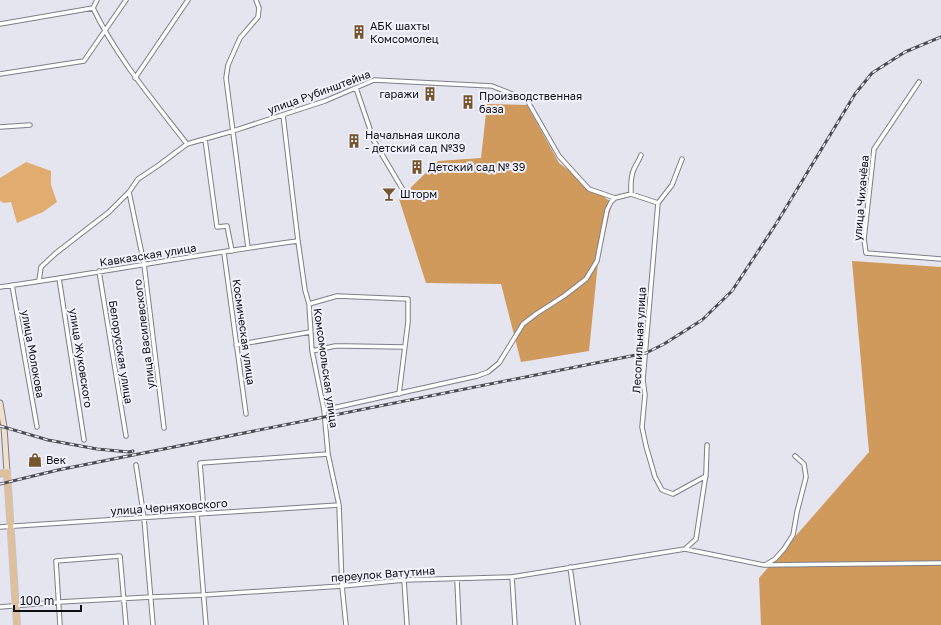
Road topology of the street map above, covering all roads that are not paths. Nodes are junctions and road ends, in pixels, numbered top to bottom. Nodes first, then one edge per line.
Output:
1 (97, 0) edge
2 (126, 0) edge
3 (188, 0) edge
4 (256, 0) edge
5 (93, 8) junction
6 (0, 24) edge
7 (104, 32) junction
8 (0, 74) edge
9 (135, 78) junction
10 (919, 82) dead end
11 (356, 88) junction
12 (283, 115) junction
13 (30, 125) dead end
14 (0, 127) edge
15 (232, 131) junction
16 (205, 138) junction
17 (186, 144) junction
18 (641, 155) dead end
19 (682, 159) dead end
20 (403, 190) dead end
21 (128, 192) junction
22 (631, 194) junction
23 (615, 198) junction
24 (658, 203) junction
25 (298, 241) junction
26 (248, 248) junction
27 (232, 251) junction
28 (224, 253) junction
29 (941, 259) edge
30 (144, 264) junction
31 (99, 271) junction
32 (59, 278) junction
33 (39, 281) junction
34 (12, 285) junction
35 (0, 287) edge
36 (309, 304) junction
37 (310, 332) junction
38 (236, 345) junction
39 (404, 347) junction
40 (312, 351) junction
41 (399, 394) junction
42 (0, 403) edge
43 (324, 410) junction
44 (246, 414) dead end
45 (37, 427) dead end
46 (164, 428) dead end
47 (126, 436) dead end
48 (84, 440) dead end
49 (707, 445) dead end
50 (328, 454) junction
51 (795, 456) dead end
52 (136, 465) dead end
53 (7, 472) junction
54 (0, 474) edge
55 (706, 476) junction
56 (339, 506) junction
57 (204, 513) junction
58 (197, 514) junction
59 (144, 518) junction
60 (0, 527) edge
61 (11, 527) junction
62 (685, 549) junction
63 (941, 562) edge
64 (764, 565) junction
65 (570, 567) junction
66 (512, 577) junction
67 (457, 579) junction
68 (404, 580) junction
69 (342, 586) junction
70 (203, 595) junction
71 (152, 597) junction
72 (124, 598) junction
73 (59, 602) junction
74 (16, 606) junction
75 (0, 607) edge
76 (17, 625) edge
77 (60, 625) edge
78 (126, 625) edge
79 (153, 625) edge
80 (206, 625) edge
81 (346, 625) edge
82 (408, 625) edge
83 (459, 625) edge
84 (514, 625) edge
85 (578, 625) edge

1 - 5 street
2 - 7 street
3 - 9 street
4 - 15 street
5 - 6 street
5 - 7 street
7 - 8 street
7 - 9 street
9 - 17 street
10 - 29 street, улица Чихачёва
11 - 12 street, улица Рубинштейна
11 - 20 street
11 - 23 street, улица Рубинштейна
12 - 15 street, улица Рубинштейна
12 - 25 street, Комсомольская улица
13 - 14 street
15 - 16 street, улица Рубинштейна
15 - 26 street
16 - 17 street, улица Рубинштейна
16 - 27 street
17 - 21 street, улица Рубинштейна
18 - 22 street
19 - 24 street
21 - 30 street, улица Василевского
21 - 33 street, улица Рубинштейна
22 - 23 street
22 - 24 street
23 - 41 street
24 - 55 street, Лесопильная улица
25 - 26 street, Кавказская улица
25 - 36 street, Комсомольская улица
26 - 27 street, Кавказская улица
27 - 28 street, Кавказская улица
28 - 30 street, Кавказская улица
28 - 38 street, Космическая улица
30 - 31 street, Кавказская улица
30 - 46 street, улица Василевского
31 - 32 street, Кавказская улица
31 - 47 street, Белорусская улица
32 - 33 street, Кавказская улица
32 - 48 street, улица Жуковского
33 - 34 street, Кавказская улица
34 - 35 street, Кавказская улица
34 - 45 street, улица Молокова
36 - 37 street, Комсомольская улица
36 - 39 street
37 - 38 street
37 - 40 street, Комсомольская улица
38 - 44 street, Космическая улица
39 - 40 street
39 - 41 street
40 - 43 street, Комсомольская улица
41 - 43 street
42 - 53 street
43 - 50 street, Комсомольская улица
49 - 55 street
50 - 56 street, Комсомольская улица
50 - 57 street
51 - 64 street
52 - 59 street
53 - 54 main road
53 - 61 main road
55 - 62 street
56 - 57 street, улица Черняховского
56 - 69 street, Комсомольская улица
57 - 58 street, улица Черняховского
58 - 59 street, улица Черняховского
58 - 70 street
59 - 61 street, улица Черняховского
59 - 71 street
60 - 61 street, улица Черняховского
61 - 74 main road
62 - 64 street, переулок Ватутина
62 - 65 street, переулок Ватутина
63 - 64 street, переулок Ватутина
65 - 66 street, переулок Ватутина
65 - 85 street
66 - 67 street, переулок Ватутина
66 - 84 street
67 - 68 street, переулок Ватутина
67 - 83 street
68 - 69 street, переулок Ватутина
68 - 82 street
69 - 70 street, переулок Ватутина
69 - 81 street, Комсомольская улица
70 - 71 street, переулок Ватутина
70 - 80 street
71 - 72 street, переулок Ватутина
71 - 79 street
72 - 73 street, переулок Ватутина
72 - 73 street
72 - 78 street
73 - 74 street, переулок Ватутина
73 - 77 street
74 - 75 street, переулок Ватутина
74 - 76 main road

